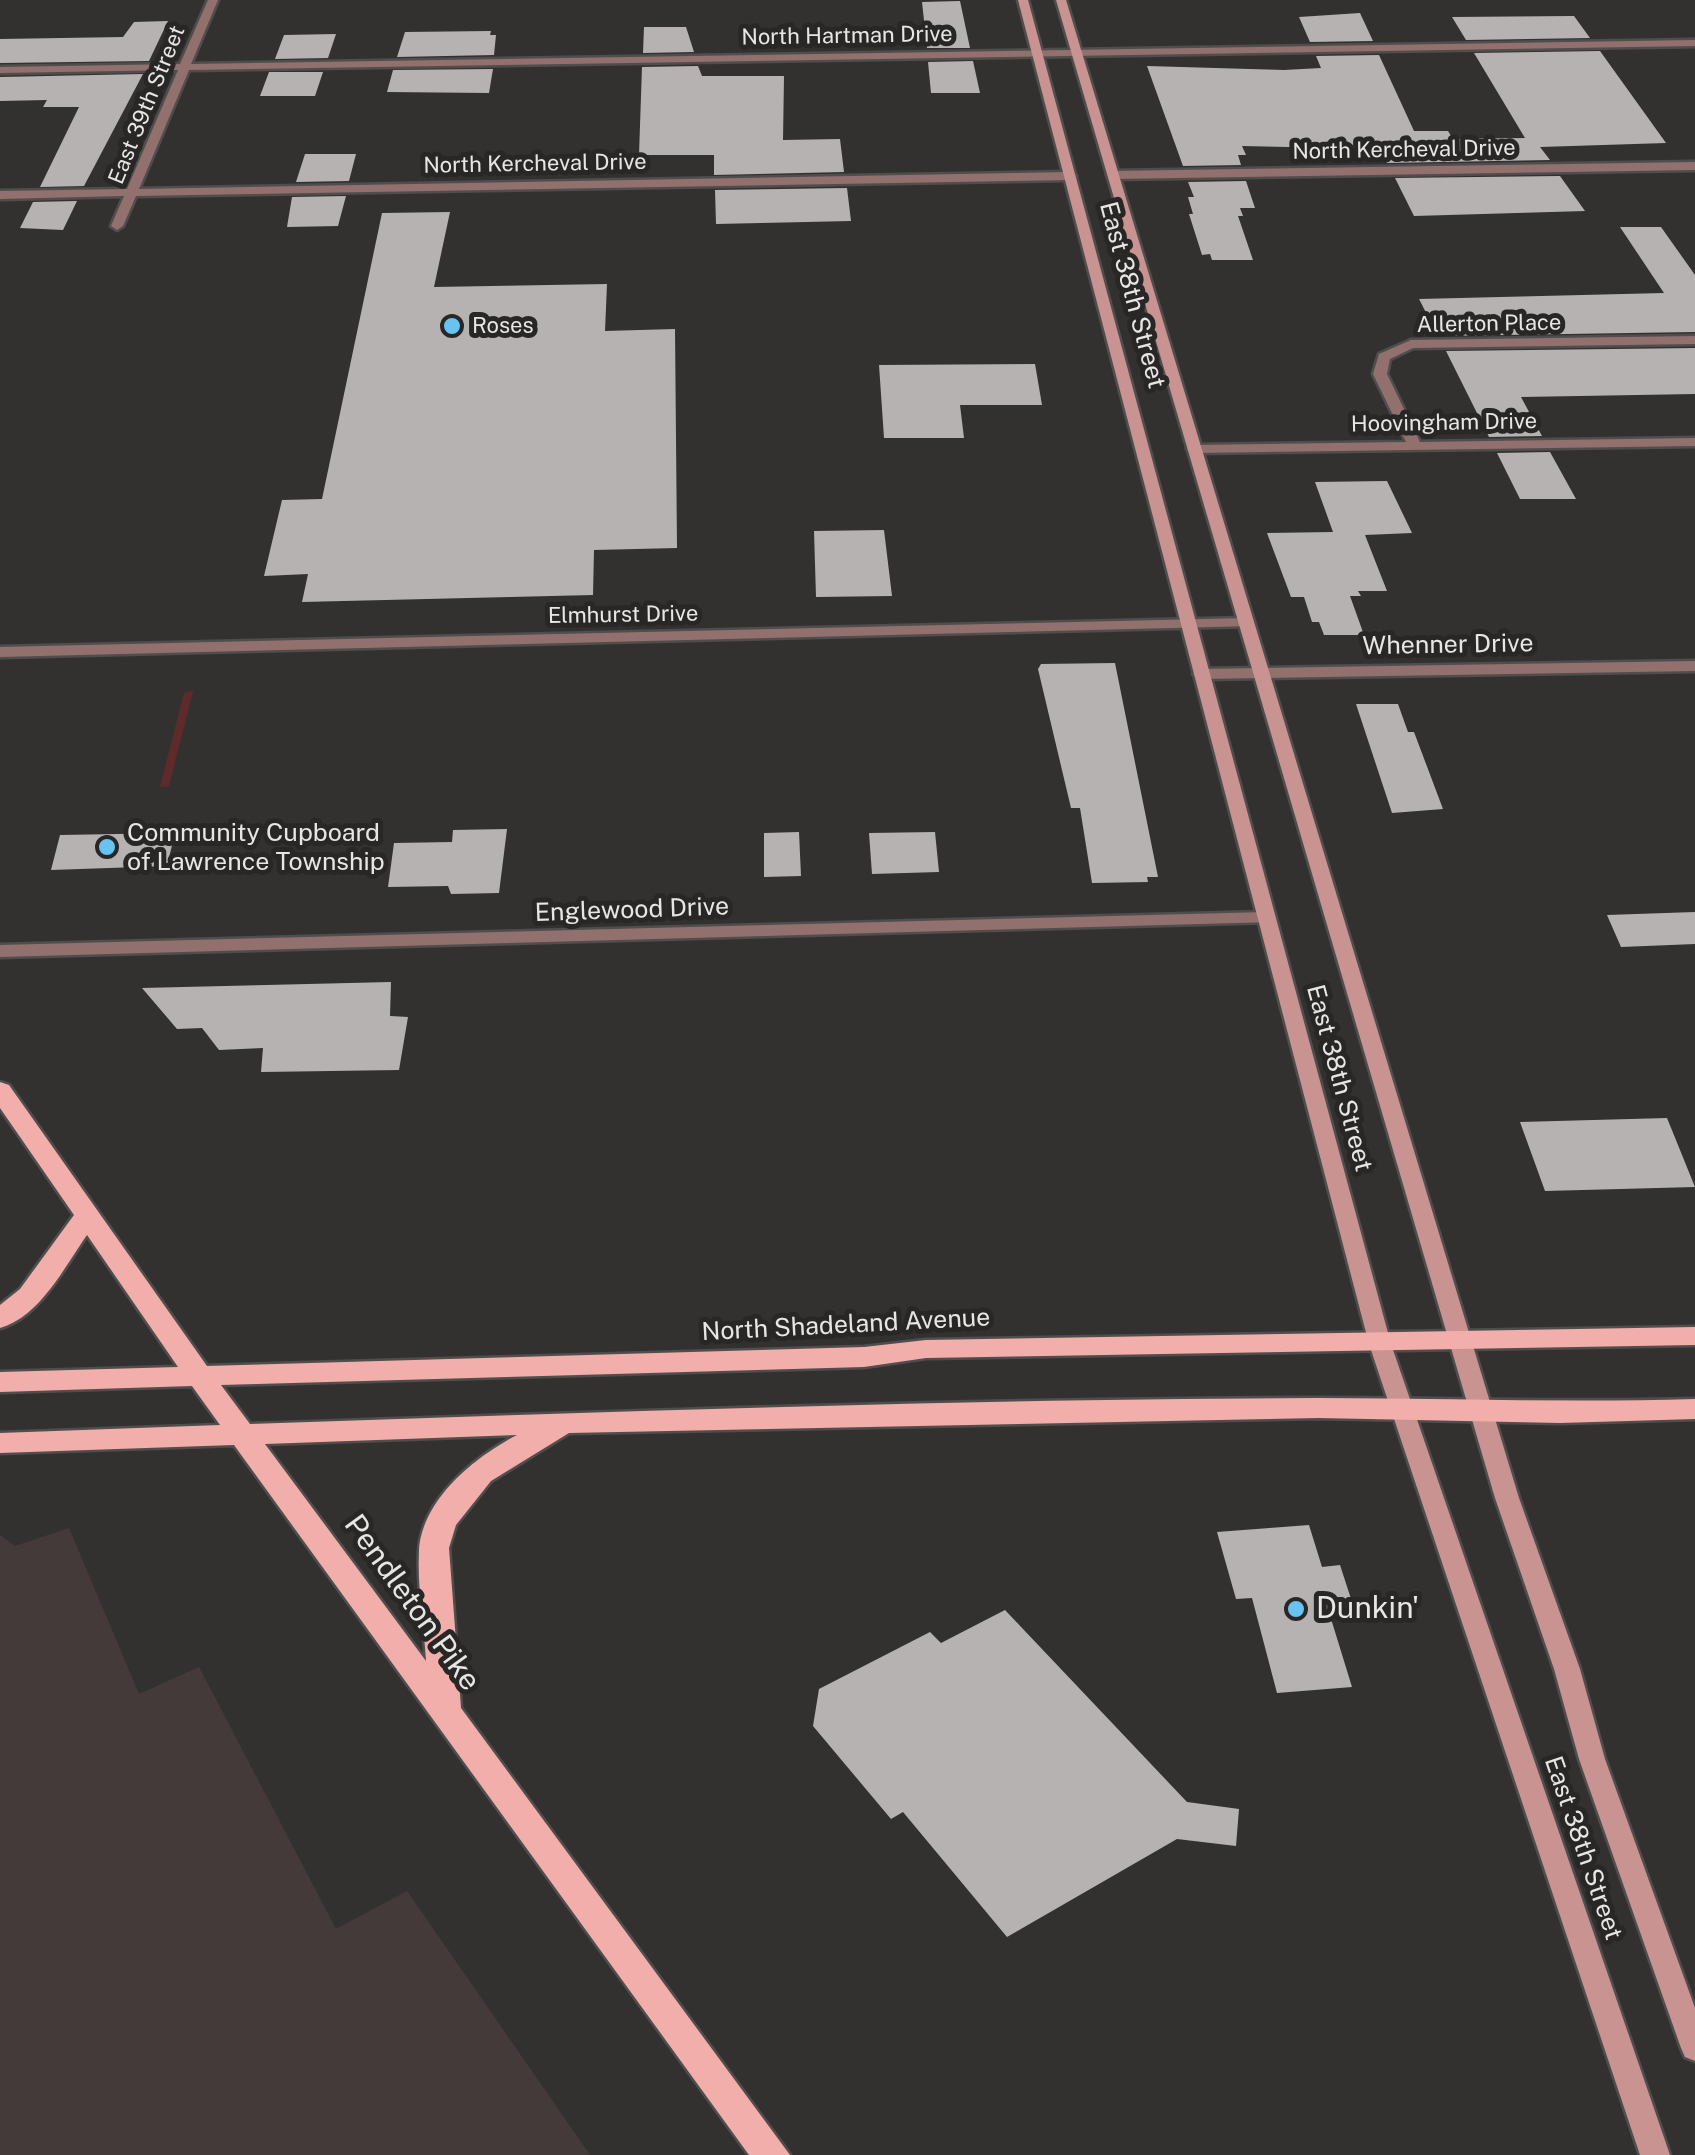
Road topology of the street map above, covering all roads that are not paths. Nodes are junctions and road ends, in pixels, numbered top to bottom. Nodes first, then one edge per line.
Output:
1 (213, 0) edge
2 (1023, 0) edge
3 (1061, 0) edge
4 (1695, 43) edge
5 (1076, 52) junction
6 (1038, 53) junction
7 (184, 68) junction
8 (0, 70) edge
9 (1695, 166) edge
10 (1114, 175) junction
11 (1070, 176) junction
12 (134, 192) junction
13 (0, 194) edge
14 (117, 226) dead end
15 (1695, 340) edge
16 (1695, 442) edge
17 (1414, 446) junction
18 (1194, 449) junction
19 (1247, 623) junction
20 (1188, 625) junction
21 (0, 652) edge
22 (1695, 666) edge
23 (1201, 674) junction
24 (1262, 674) junction
25 (1266, 918) junction
26 (0, 951) edge
27 (0, 1090) edge
28 (89, 1213) junction
29 (0, 1320) edge
30 (1695, 1336) edge
31 (1464, 1341) junction
32 (1380, 1344) junction
33 (200, 1376) junction
34 (0, 1382) edge
35 (1695, 1409) edge
36 (1404, 1411) junction
37 (1484, 1412) junction
38 (567, 1422) junction
39 (243, 1434) junction
40 (0, 1443) edge
41 (445, 1712) junction
42 (1695, 2048) edge
43 (771, 2155) edge
44 (1654, 2155) edge

1 - 7 street, East 39th Street
2 - 6 main road, East 38th Street
3 - 5 main road, East 38th Street
4 - 5 street, North Hartman Drive
5 - 6 street, North Hartman Drive
5 - 10 main road, East 38th Street
6 - 7 street, North Hartman Drive
6 - 11 main road, East 38th Street
7 - 8 street, North Hartman Drive
7 - 12 street, East 39th Street
9 - 10 street, North Kercheval Drive
10 - 18 main road, East 38th Street
11 - 12 street, North Kercheval Drive
11 - 20 main road, East 38th Street
12 - 13 street, North Kercheval Drive
12 - 14 street, East 39th Street
15 - 17 street, Allerton Place
16 - 17 street, Hoovingham Drive
17 - 18 street, Hoovingham Drive
18 - 19 main road, East 38th Street
19 - 20 street, Elmhurst Drive
19 - 24 main road, East 38th Street
20 - 21 street, Elmhurst Drive
20 - 23 main road, East 38th Street
22 - 24 street, Whenner Drive
23 - 24 street, Whenner Drive
23 - 25 main road, East 38th Street
24 - 31 main road, East 38th Street
25 - 26 street, Englewood Drive
25 - 32 main road, East 38th Street
27 - 28 main road, Pendleton Pike
28 - 29 main road
28 - 33 main road, Pendleton Pike
30 - 31 main road, North Shadeland Avenue
31 - 32 main road, North Shadeland Avenue
31 - 37 main road, East 38th Street
32 - 33 main road, North Shadeland Avenue
32 - 36 main road, East 38th Street
33 - 34 main road, North Shadeland Avenue
33 - 39 main road, Pendleton Pike
35 - 37 main road
36 - 37 main road
36 - 38 main road
36 - 44 main road, East 38th Street
37 - 42 main road, East 38th Street
38 - 39 main road
38 - 41 main road
39 - 40 main road
39 - 41 main road, Pendleton Pike
41 - 43 main road, Pendleton Pike

